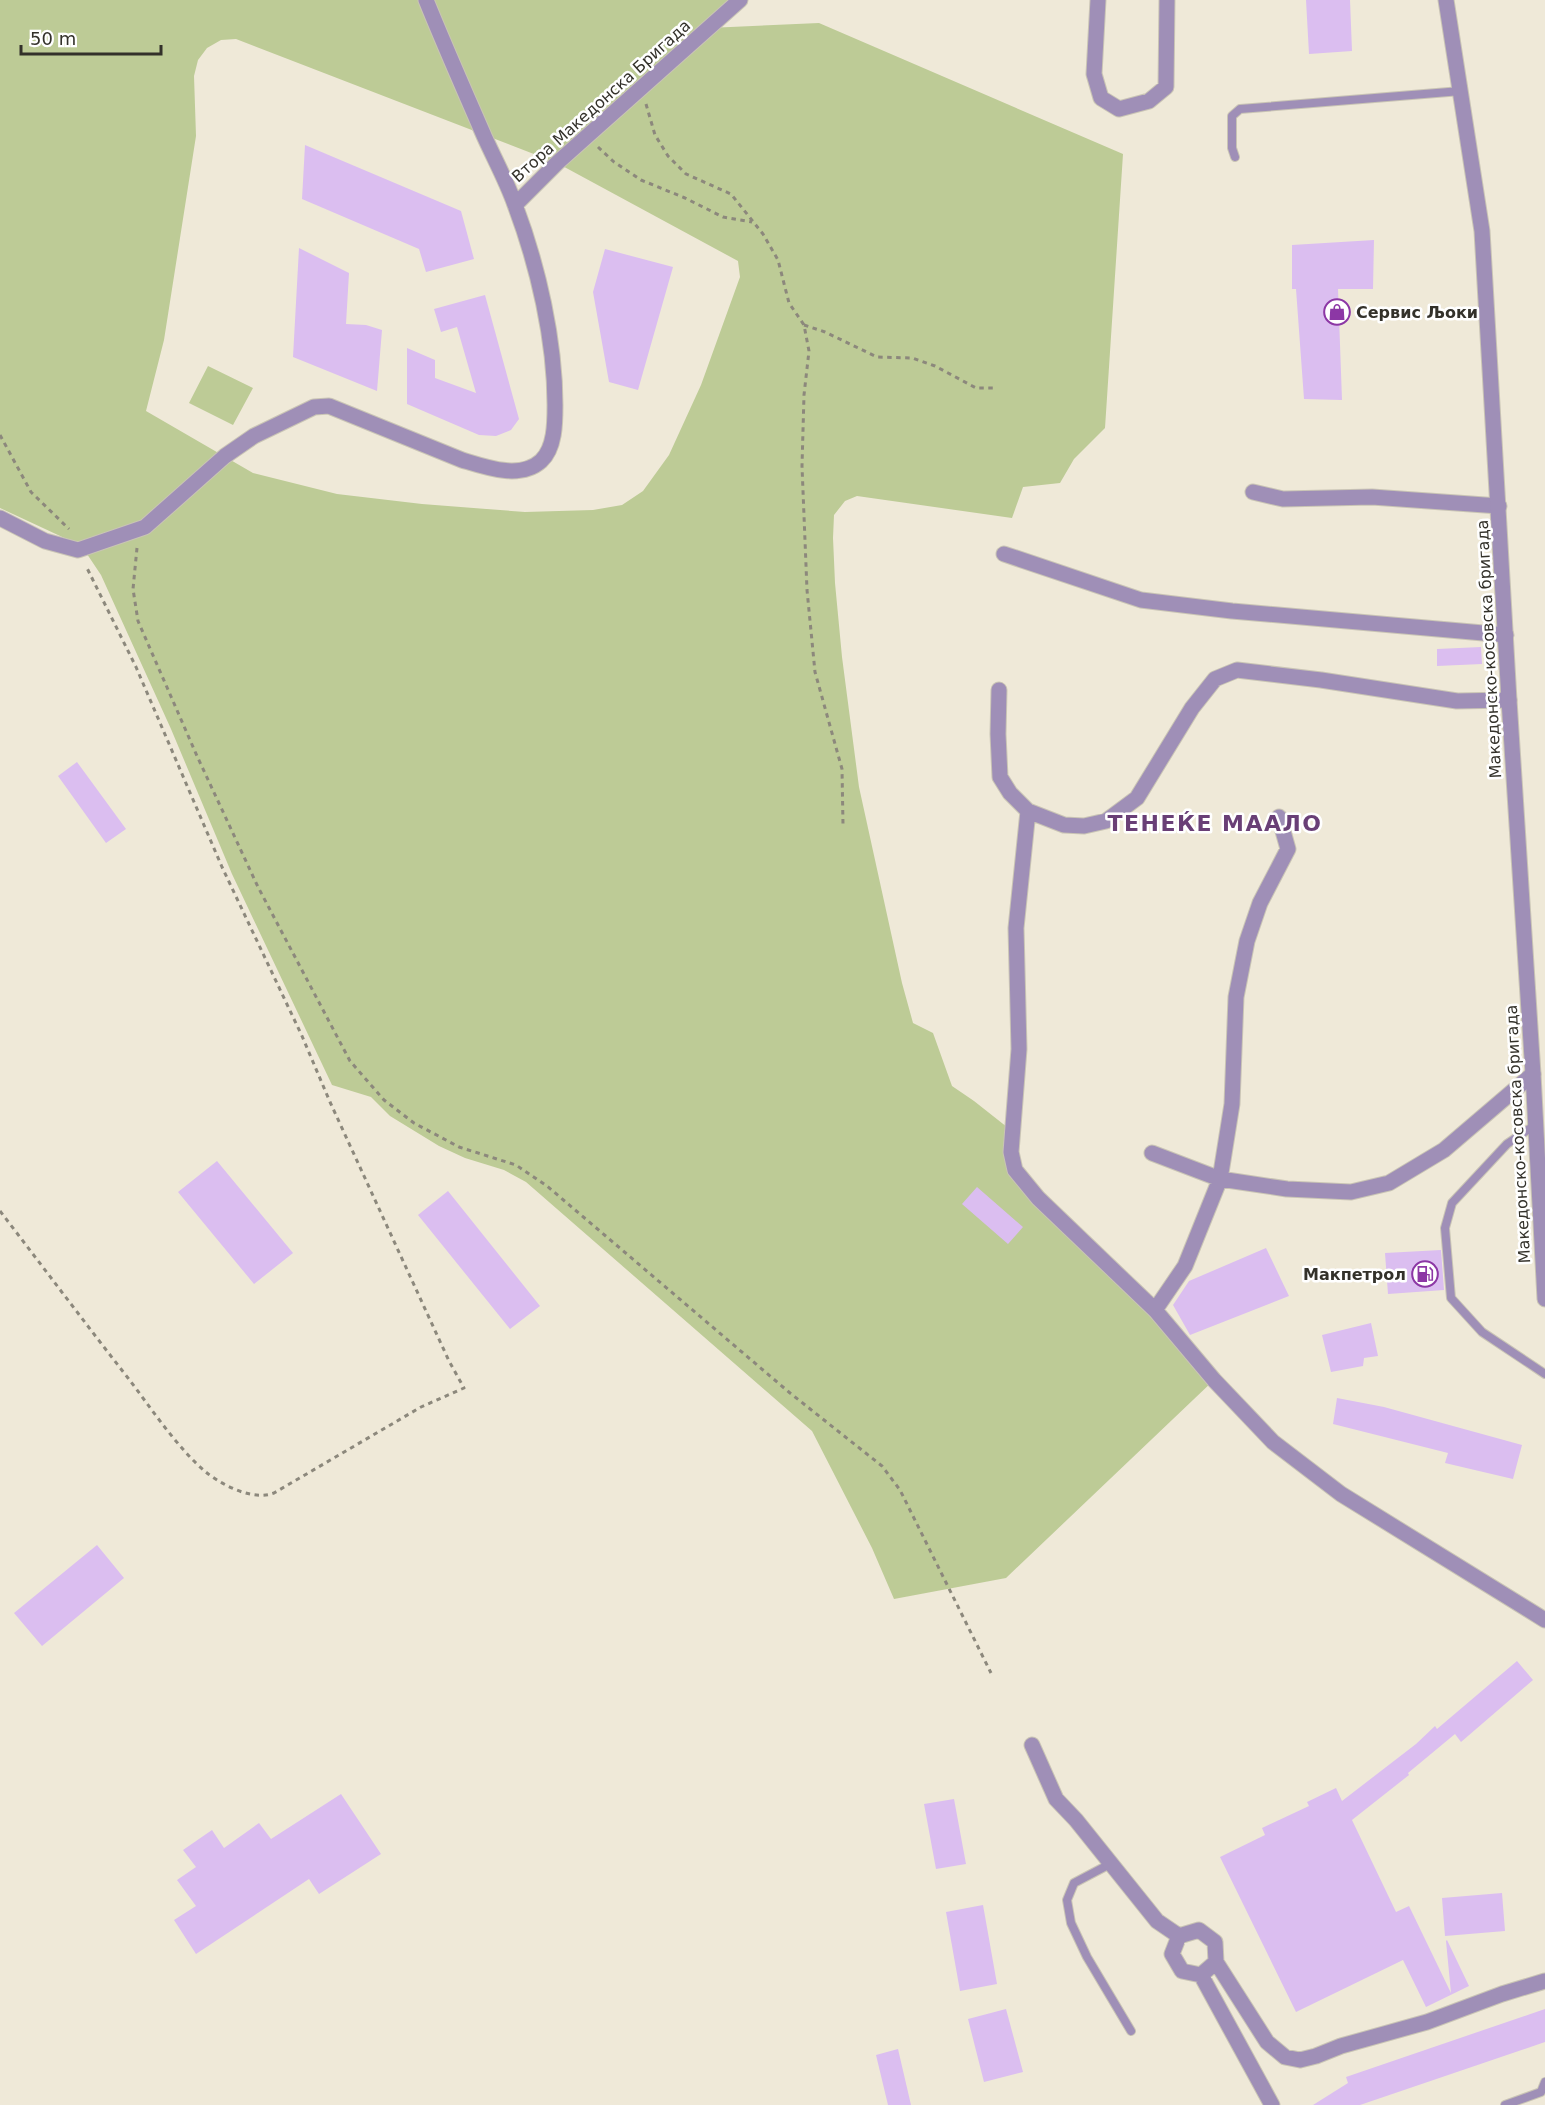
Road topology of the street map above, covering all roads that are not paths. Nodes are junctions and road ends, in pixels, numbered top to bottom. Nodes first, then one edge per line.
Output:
1 (426, 0) edge
2 (740, 0) edge
3 (1098, 0) edge
4 (1167, 0) edge
5 (1446, 0) edge
6 (1461, 91) junction
7 (1235, 157) dead end
8 (515, 205) junction
9 (1253, 492) dead end
10 (1499, 506) junction
11 (0, 518) edge
12 (1004, 554) dead end
13 (1506, 635) junction
14 (999, 690) dead end
15 (1509, 700) junction
16 (1028, 811) junction
17 (1279, 817) dead end
18 (1533, 1074) junction
19 (1536, 1124) junction
20 (1152, 1153) dead end
21 (1220, 1179) junction
22 (1545, 1299) edge
23 (1155, 1310) junction
24 (1545, 1374) edge
25 (1545, 1620) edge
26 (1032, 1745) dead end
27 (1110, 1864) junction
28 (1179, 1936) junction
29 (1216, 1962) junction
30 (1201, 1975) junction
31 (1545, 1981) edge
32 (1131, 2031) dead end
33 (1545, 2082) edge
34 (1272, 2105) edge
35 (1505, 2105) edge

1 - 8 street
2 - 8 street, Втора Македонска Бригада
3 - 4 street
5 - 6 street, Македонско-косовска бригада
6 - 7 lane
6 - 10 street, Македонско-косовска бригада
8 - 11 street
9 - 10 street
10 - 13 street, Македонско-косовска бригада
12 - 13 street
13 - 15 street, Македонско-косовска бригада
14 - 16 street
15 - 16 street
15 - 18 street, Македонско-косовска бригада
16 - 23 street
17 - 21 street
18 - 19 street, Македонско-косовска бригада
18 - 21 street
19 - 22 street, Македонско-косовска бригада
19 - 24 lane
20 - 21 street
21 - 23 street
23 - 25 street
26 - 27 street
27 - 28 street
27 - 32 lane
28 - 29 street
28 - 30 street
29 - 30 street
29 - 31 street
30 - 34 street
33 - 35 lane

